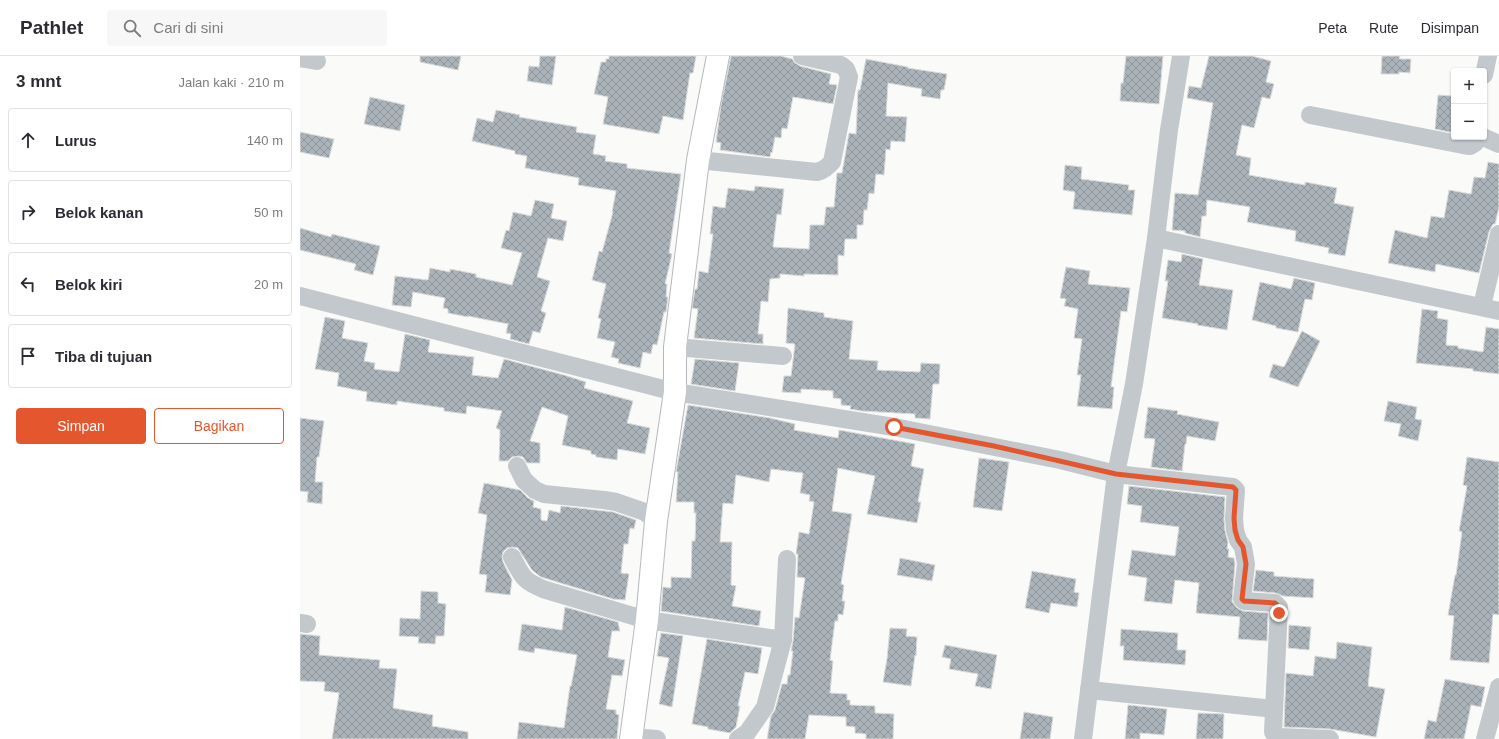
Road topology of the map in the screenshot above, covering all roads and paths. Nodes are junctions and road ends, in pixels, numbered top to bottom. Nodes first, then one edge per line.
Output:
1 (718, 56) edge
2 (802, 56) edge
3 (1181, 56) edge
4 (1488, 56) edge
5 (1485, 68) edge
6 (1310, 115) dead end
7 (1487, 139) edge
8 (1476, 140) edge
9 (1499, 144) edge
10 (698, 160) junction
11 (1499, 234) edge
12 (1156, 238) junction
13 (300, 296) edge
14 (1482, 306) junction
15 (1499, 311) edge
16 (675, 347) junction
17 (783, 356) dead end
18 (675, 392) junction
19 (517, 466) dead end
20 (1116, 474) junction
21 (656, 521) junction
22 (512, 557) dead end
23 (787, 559) dead end
24 (647, 620) junction
25 (783, 640) junction
26 (1499, 687) edge
27 (1089, 690) junction
28 (1274, 709) junction
29 (632, 738) edge
30 (656, 739) edge
31 (738, 739) edge
32 (1083, 739) edge
33 (1330, 739) edge
34 (1485, 739) edge

1 - 10 highway
2 - 10 street
3 - 12 street
4 - 5 street
6 - 8 street
7 - 9 street
10 - 16 highway
11 - 14 street
12 - 14 street
12 - 20 street
13 - 18 street
14 - 15 street
16 - 17 street
16 - 18 highway
18 - 20 street
18 - 21 highway
19 - 21 street
20 - 27 street
20 - 28 street
21 - 24 highway
22 - 24 street
23 - 25 street
24 - 25 street
24 - 29 highway
25 - 31 street
26 - 34 street
27 - 28 street
27 - 32 street
28 - 33 street
29 - 30 street

